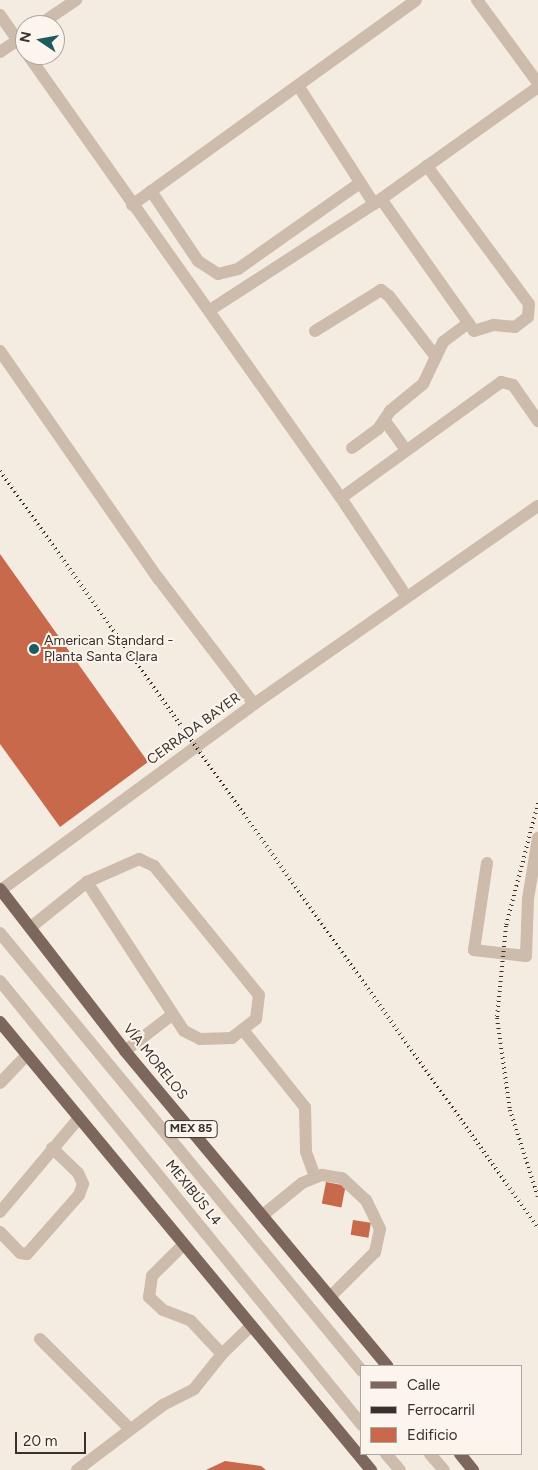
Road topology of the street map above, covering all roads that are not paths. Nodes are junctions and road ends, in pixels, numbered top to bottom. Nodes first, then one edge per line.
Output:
1 (76, 0) edge
2 (416, 0) edge
3 (477, 0) edge
4 (0, 15) edge
5 (54, 15) edge
6 (15, 31) edge
7 (15, 41) edge
8 (0, 52) edge
9 (35, 65) edge
10 (538, 83) edge
11 (299, 87) junction
12 (538, 87) edge
13 (427, 166) junction
14 (360, 183) junction
15 (152, 190) junction
16 (377, 201) junction
17 (132, 204) junction
18 (210, 310) junction
19 (468, 324) junction
20 (315, 331) dead end
21 (0, 351) edge
22 (436, 357) junction
23 (385, 421) junction
24 (538, 421) edge
25 (352, 448) dead end
26 (405, 449) junction
27 (341, 498) junction
28 (538, 506) edge
29 (406, 596) junction
30 (254, 704) junction
31 (538, 838) edge
32 (487, 863) dead end
33 (87, 882) junction
34 (1, 890) edge
35 (31, 927) junction
36 (0, 933) edge
37 (0, 980) edge
38 (172, 1014) junction
39 (0, 1022) edge
40 (242, 1030) junction
41 (126, 1051) junction
42 (27, 1055) junction
43 (0, 1083) edge
44 (79, 1118) junction
45 (52, 1148) junction
46 (315, 1177) junction
47 (0, 1212) edge
48 (263, 1215) junction
49 (0, 1232) edge
50 (183, 1246) junction
51 (330, 1297) junction
52 (249, 1328) junction
53 (40, 1340) dead end
54 (222, 1354) junction
55 (386, 1365) edge
56 (360, 1368) edge
57 (360, 1423) edge
58 (130, 1429) junction
59 (387, 1455) edge
60 (431, 1455) edge
61 (461, 1455) edge
62 (77, 1470) edge
63 (371, 1470) edge
64 (400, 1470) edge
65 (444, 1470) edge
66 (473, 1470) edge

1 - 5 lane
2 - 11 lane
3 - 10 lane
4 - 6 lane
7 - 8 lane
9 - 17 lane
11 - 14 lane
11 - 15 lane
12 - 13 lane
13 - 16 lane
13 - 19 lane
14 - 15 lane
14 - 16 lane
15 - 17 lane
16 - 18 lane
16 - 19 lane
17 - 18 lane
18 - 27 lane
19 - 22 lane
20 - 22 lane
21 - 30 lane
22 - 23 lane
23 - 25 lane
23 - 26 lane
24 - 26 lane
26 - 27 lane
27 - 29 lane
28 - 29 lane, CERRADA BAYER
29 - 30 lane, CERRADA BAYER
30 - 34 lane, CERRADA BAYER
31 - 32 lane
33 - 35 lane
33 - 38 lane
33 - 40 lane
34 - 35 main road, VÍA MORELOS / MEX 85
35 - 41 main road, VÍA MORELOS / MEX 85
36 - 56 lane, MEXIBÚS L4
37 - 57 lane, MEXIBÚS L4
38 - 40 lane
38 - 41 lane
39 - 42 main road
40 - 46 lane
41 - 48 main road, VÍA MORELOS / MEX 85
42 - 43 lane
42 - 44 main road
44 - 45 lane
44 - 50 main road
45 - 47 lane
45 - 49 lane
46 - 48 lane
46 - 51 lane
48 - 51 main road, VÍA MORELOS / MEX 85
50 - 52 main road
50 - 54 lane
51 - 55 main road, VÍA MORELOS / MEX 85
52 - 54 lane
52 - 63 main road
53 - 58 lane
54 - 58 lane
58 - 62 lane
59 - 64 lane
60 - 65 lane
61 - 66 main road

